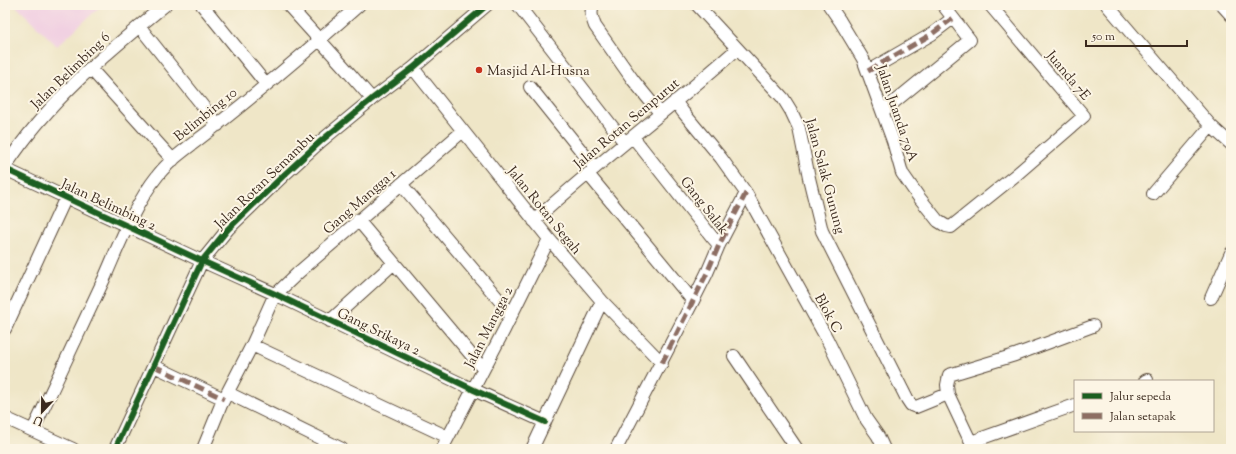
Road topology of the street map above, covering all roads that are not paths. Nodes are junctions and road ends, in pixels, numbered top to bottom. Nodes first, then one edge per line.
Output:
1 (166, 5) edge
2 (202, 5) edge
3 (288, 5) edge
4 (359, 5) edge
5 (487, 5) edge
6 (518, 5) edge
7 (593, 5) edge
8 (697, 5) edge
9 (829, 5) edge
10 (943, 5) edge
11 (990, 5) edge
12 (1107, 5) edge
13 (1222, 5) edge
14 (1231, 15) edge
15 (953, 18) junction
16 (139, 26) junction
17 (320, 40) junction
18 (737, 49) junction
19 (90, 68) junction
20 (413, 68) junction
21 (868, 71) junction
22 (266, 84) junction
23 (530, 87) dead end
24 (372, 100) junction
25 (675, 101) junction
26 (883, 111) junction
27 (660, 113) junction
28 (218, 125) junction
29 (1211, 126) junction
30 (463, 131) junction
31 (629, 140) junction
32 (1231, 144) edge
33 (173, 160) junction
34 (5, 168) edge
35 (592, 171) junction
36 (401, 184) junction
37 (746, 193) junction
38 (1153, 194) dead end
39 (66, 197) junction
40 (358, 220) junction
41 (534, 221) junction
42 (946, 226) joint
43 (128, 227) junction
44 (549, 240) junction
45 (719, 245) junction
46 (1231, 253) edge
47 (202, 261) junction
48 (394, 263) junction
49 (276, 294) junction
50 (1211, 298) dead end
51 (602, 300) junction
52 (693, 301) junction
53 (512, 314) junction
54 (330, 320) junction
55 (1093, 326) dead end
56 (5, 329) edge
57 (252, 345) junction
58 (734, 356) dead end
59 (662, 363) junction
60 (154, 366) junction
61 (484, 369) junction
62 (474, 390) junction
63 (948, 394) junction
64 (226, 396) junction
65 (1074, 405) edge
66 (5, 418) edge
67 (545, 422) junction
68 (33, 430) junction
69 (448, 437) junction
70 (973, 445) edge
71 (205, 448) edge
72 (74, 449) edge
73 (115, 449) edge
74 (342, 449) edge
75 (442, 449) edge
76 (532, 449) edge
77 (616, 449) edge
78 (797, 449) edge
79 (884, 449) edge

1 - 16 street, Jalan Belimbing 6
2 - 22 street
3 - 17 street
4 - 17 street, Belimbing 10
5 - 20 street, Jalan Rotan Semambu
6 - 31 street, Gang Salak
7 - 27 street
8 - 18 street, Jalan Salak Gunung
9 - 21 street, Jalan Juanda 79A
10 - 15 street
11 - 42 street, Juanda 7E
12 - 29 street
13 - 14 street
15 - 21 street
15 - 26 street
16 - 19 street, Jalan Belimbing 6
16 - 28 street
17 - 22 street, Belimbing 10
17 - 24 street
18 - 25 street, Jalan Rotan Sempurut
18 - 63 street, Jalan Salak Gunung
19 - 33 street
19 - 34 street, Jalan Belimbing 6
20 - 24 street, Jalan Rotan Semambu
20 - 30 street, Jalan Rotan Segah
21 - 26 street, Jalan Juanda 79A
22 - 28 street, Belimbing 10
23 - 35 street
24 - 47 street, Jalan Rotan Semambu
25 - 27 street, Jalan Rotan Sempurut
25 - 37 street, Blok C
26 - 42 street, Jalan Juanda 79A
27 - 31 street, Jalan Rotan Sempurut
28 - 33 street, Belimbing 10
29 - 32 street
29 - 38 street
30 - 36 street, Gang Mangga 1
30 - 41 street, Jalan Rotan Segah
31 - 35 street, Jalan Rotan Sempurut
31 - 45 street, Gang Salak
33 - 43 street, Belimbing 10
34 - 39 street, Jalan Belimbing 2
35 - 41 street, Jalan Rotan Sempurut
35 - 52 street
36 - 40 street, Gang Mangga 1
36 - 53 street
37 - 45 street
37 - 79 street, Blok C
39 - 43 street, Jalan Belimbing 2
39 - 56 street
40 - 48 street
40 - 49 street, Gang Mangga 1
41 - 44 street, Jalan Rotan Segah
43 - 47 street, Jalan Belimbing 2
43 - 68 street, Belimbing 10
44 - 51 street, Jalan Rotan Segah
44 - 53 street, Jalan Mangga 2
45 - 52 street, Gang Salak
46 - 50 street
47 - 49 street, Gang Srikaya 2
47 - 60 street, Jalan Rotan Semambu
48 - 54 street
48 - 61 street
49 - 54 street, Gang Srikaya 2
49 - 57 street
51 - 59 street, Jalan Rotan Segah
51 - 67 street
52 - 59 street, Gang Salak
53 - 61 street, Jalan Mangga 2
54 - 62 street, Gang Srikaya 2
55 - 63 street
57 - 64 street
57 - 69 street
58 - 78 street
59 - 77 street, Gang Salak
60 - 64 street
60 - 73 street, Jalan Rotan Semambu
61 - 62 street, Jalan Mangga 2
62 - 67 street, Gang Srikaya 2
62 - 69 street, Jalan Mangga 2
63 - 70 street
64 - 71 street
64 - 74 street
65 - 70 street
66 - 68 street
67 - 76 street
68 - 72 street
69 - 75 street, Jalan Mangga 2

